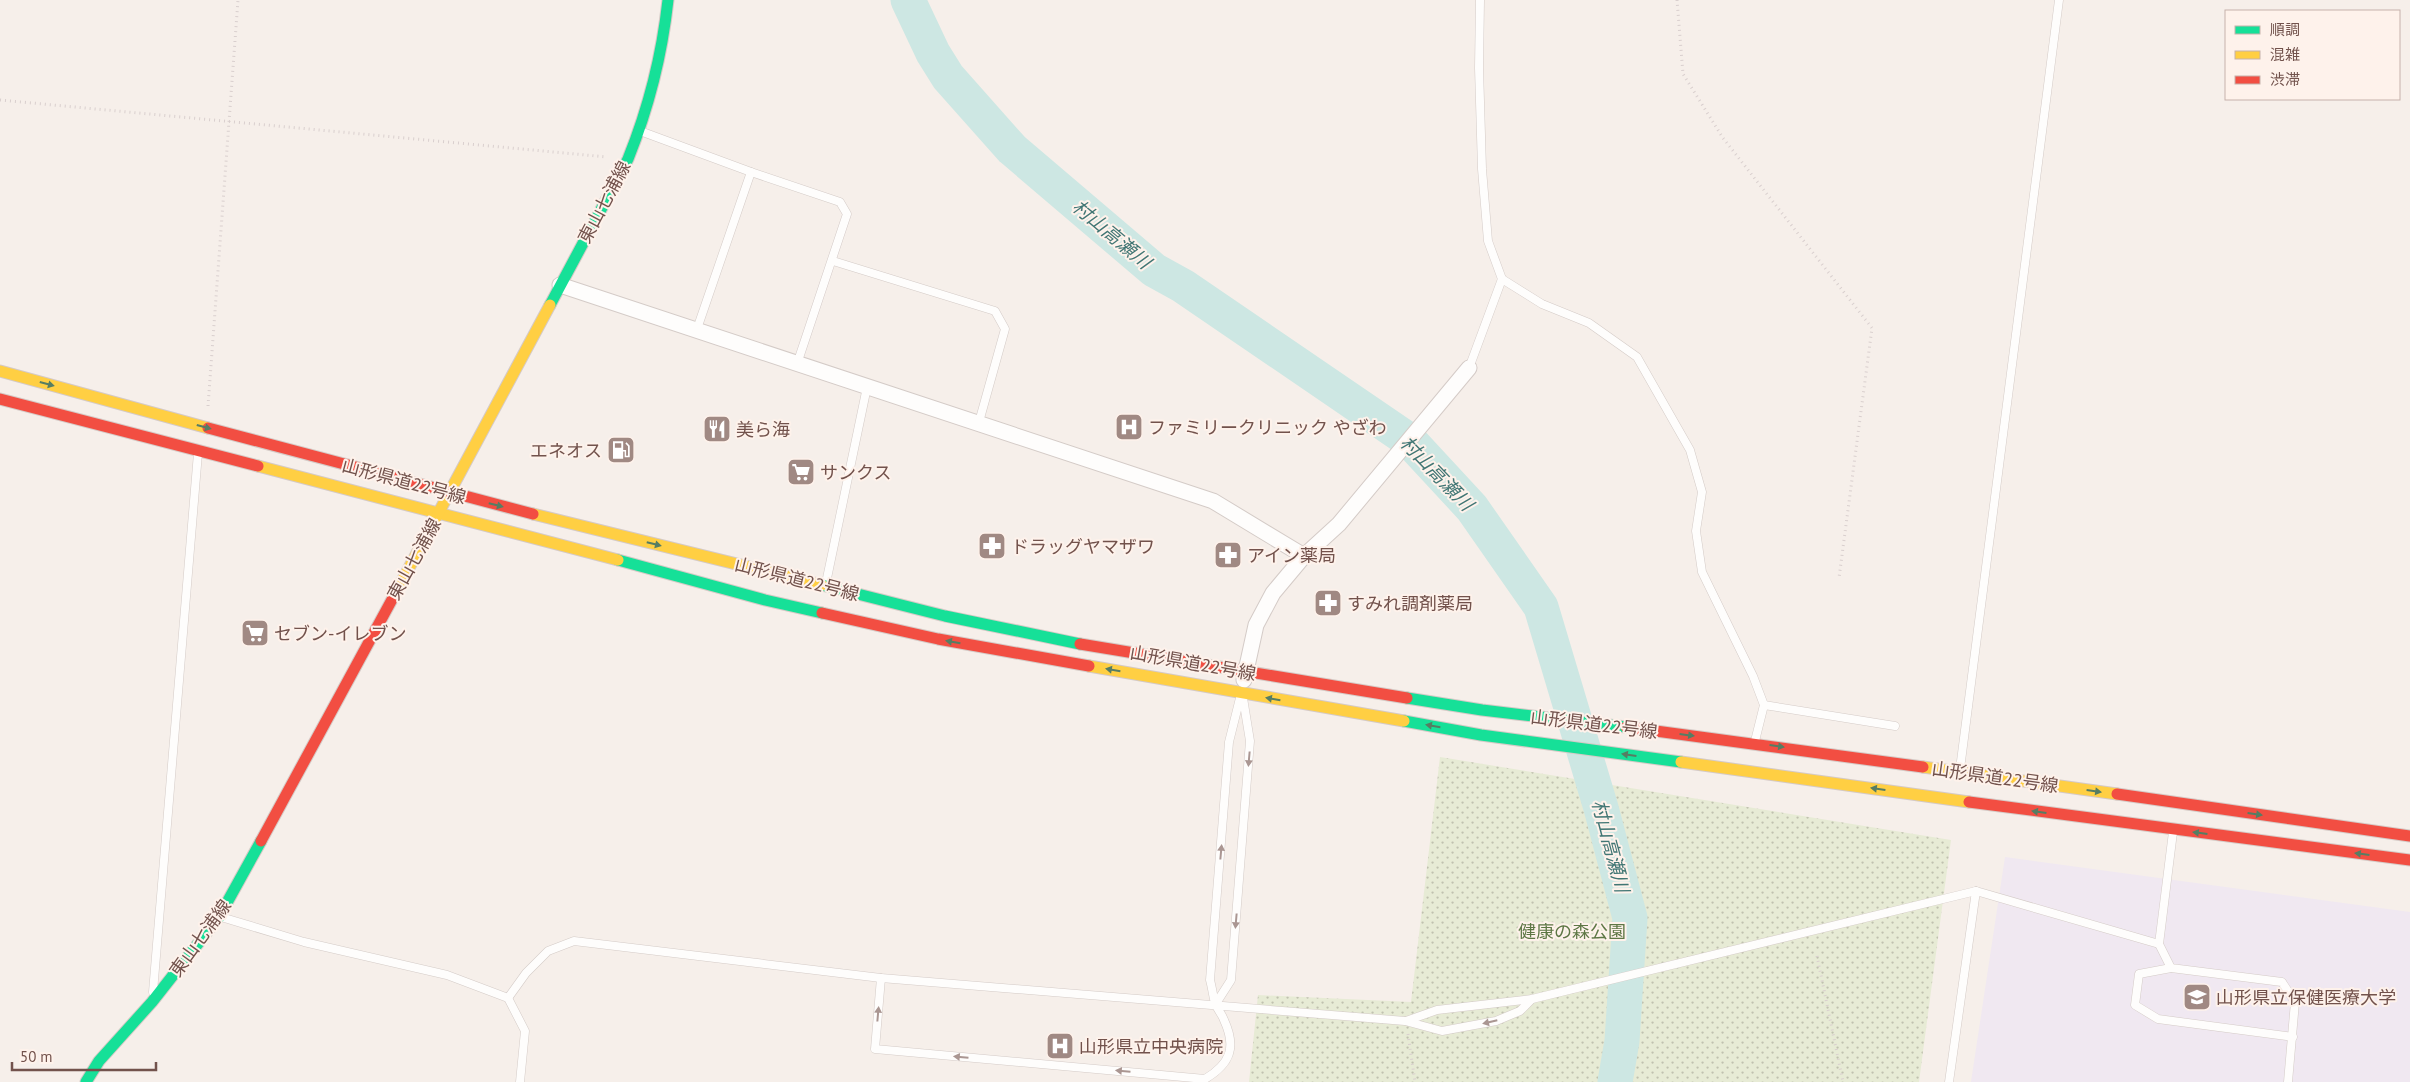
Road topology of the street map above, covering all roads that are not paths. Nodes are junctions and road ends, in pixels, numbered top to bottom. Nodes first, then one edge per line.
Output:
1 (668, 0) edge
2 (1480, 0) edge
3 (2059, 0) edge
4 (640, 132) junction
5 (751, 172) junction
6 (833, 261) junction
7 (1502, 279) junction
8 (560, 285) junction
9 (697, 329) junction
10 (797, 364) junction
11 (1469, 368) joint
12 (0, 371) edge
13 (867, 387) junction
14 (0, 399) edge
15 (979, 422) junction
16 (199, 451) junction
17 (450, 493) junction
18 (439, 512) junction
19 (1304, 556) junction
20 (826, 586) junction
21 (1245, 672) junction
22 (1242, 693) junction
23 (1764, 705) junction
24 (1895, 726) dead end
25 (1754, 743) junction
26 (1960, 772) junction
27 (2173, 830) junction
28 (2410, 836) edge
29 (2410, 860) edge
30 (1976, 892) junction
31 (219, 917) junction
32 (2159, 944) junction
33 (2171, 968) junction
34 (881, 978) junction
35 (508, 998) junction
36 (1532, 999) junction
37 (152, 1002) junction
38 (1216, 1005) junction
39 (1405, 1021) junction
40 (2293, 1037) junction
41 (86, 1082) edge
42 (520, 1082) edge
43 (1950, 1082) edge
44 (2288, 1082) edge

1 - 4 main road, 東山七浦線
2 - 7 lane
3 - 26 lane
4 - 5 lane
4 - 8 main road, 東山七浦線
5 - 6 lane
5 - 9 lane
6 - 10 lane
6 - 15 lane
7 - 11 lane
7 - 23 lane
8 - 9 street
8 - 17 main road, 東山七浦線
9 - 10 street
10 - 13 street
11 - 19 street
12 -> 17 main road, 山形県道22号線
13 - 15 street
13 - 20 lane
14 - 16 main road, 山形県道22号線
15 - 19 street
16 - 18 main road, 山形県道22号線
16 - 37 lane
17 - 18 main road, 東山七浦線
17 -> 20 main road, 山形県道22号線
22 -> 18 main road, 山形県道22号線
18 - 31 main road, 東山七浦線
19 - 21 street
20 - 21 main road, 山形県道22号線
21 - 22 street
21 -> 25 main road, 山形県道22号線
27 -> 22 main road, 山形県道22号線
38 -> 22 lane
22 -> 38 lane
23 - 24 lane
23 - 25 lane
25 -> 26 main road, 山形県道22号線
26 -> 28 main road, 山形県道22号線
29 -> 27 main road, 山形県道22号線
27 - 32 lane
30 - 32 lane
30 - 36 lane
30 - 43 lane
31 - 35 lane
31 - 37 main road, 東山七浦線
32 - 33 lane
33 - 40 lane
33 - 40 lane
34 - 35 lane
34 - 38 lane
38 -> 34 lane
35 - 42 lane
36 - 39 lane
36 -> 39 lane
37 - 41 main road, 東山七浦線
38 - 39 lane
40 - 44 lane

